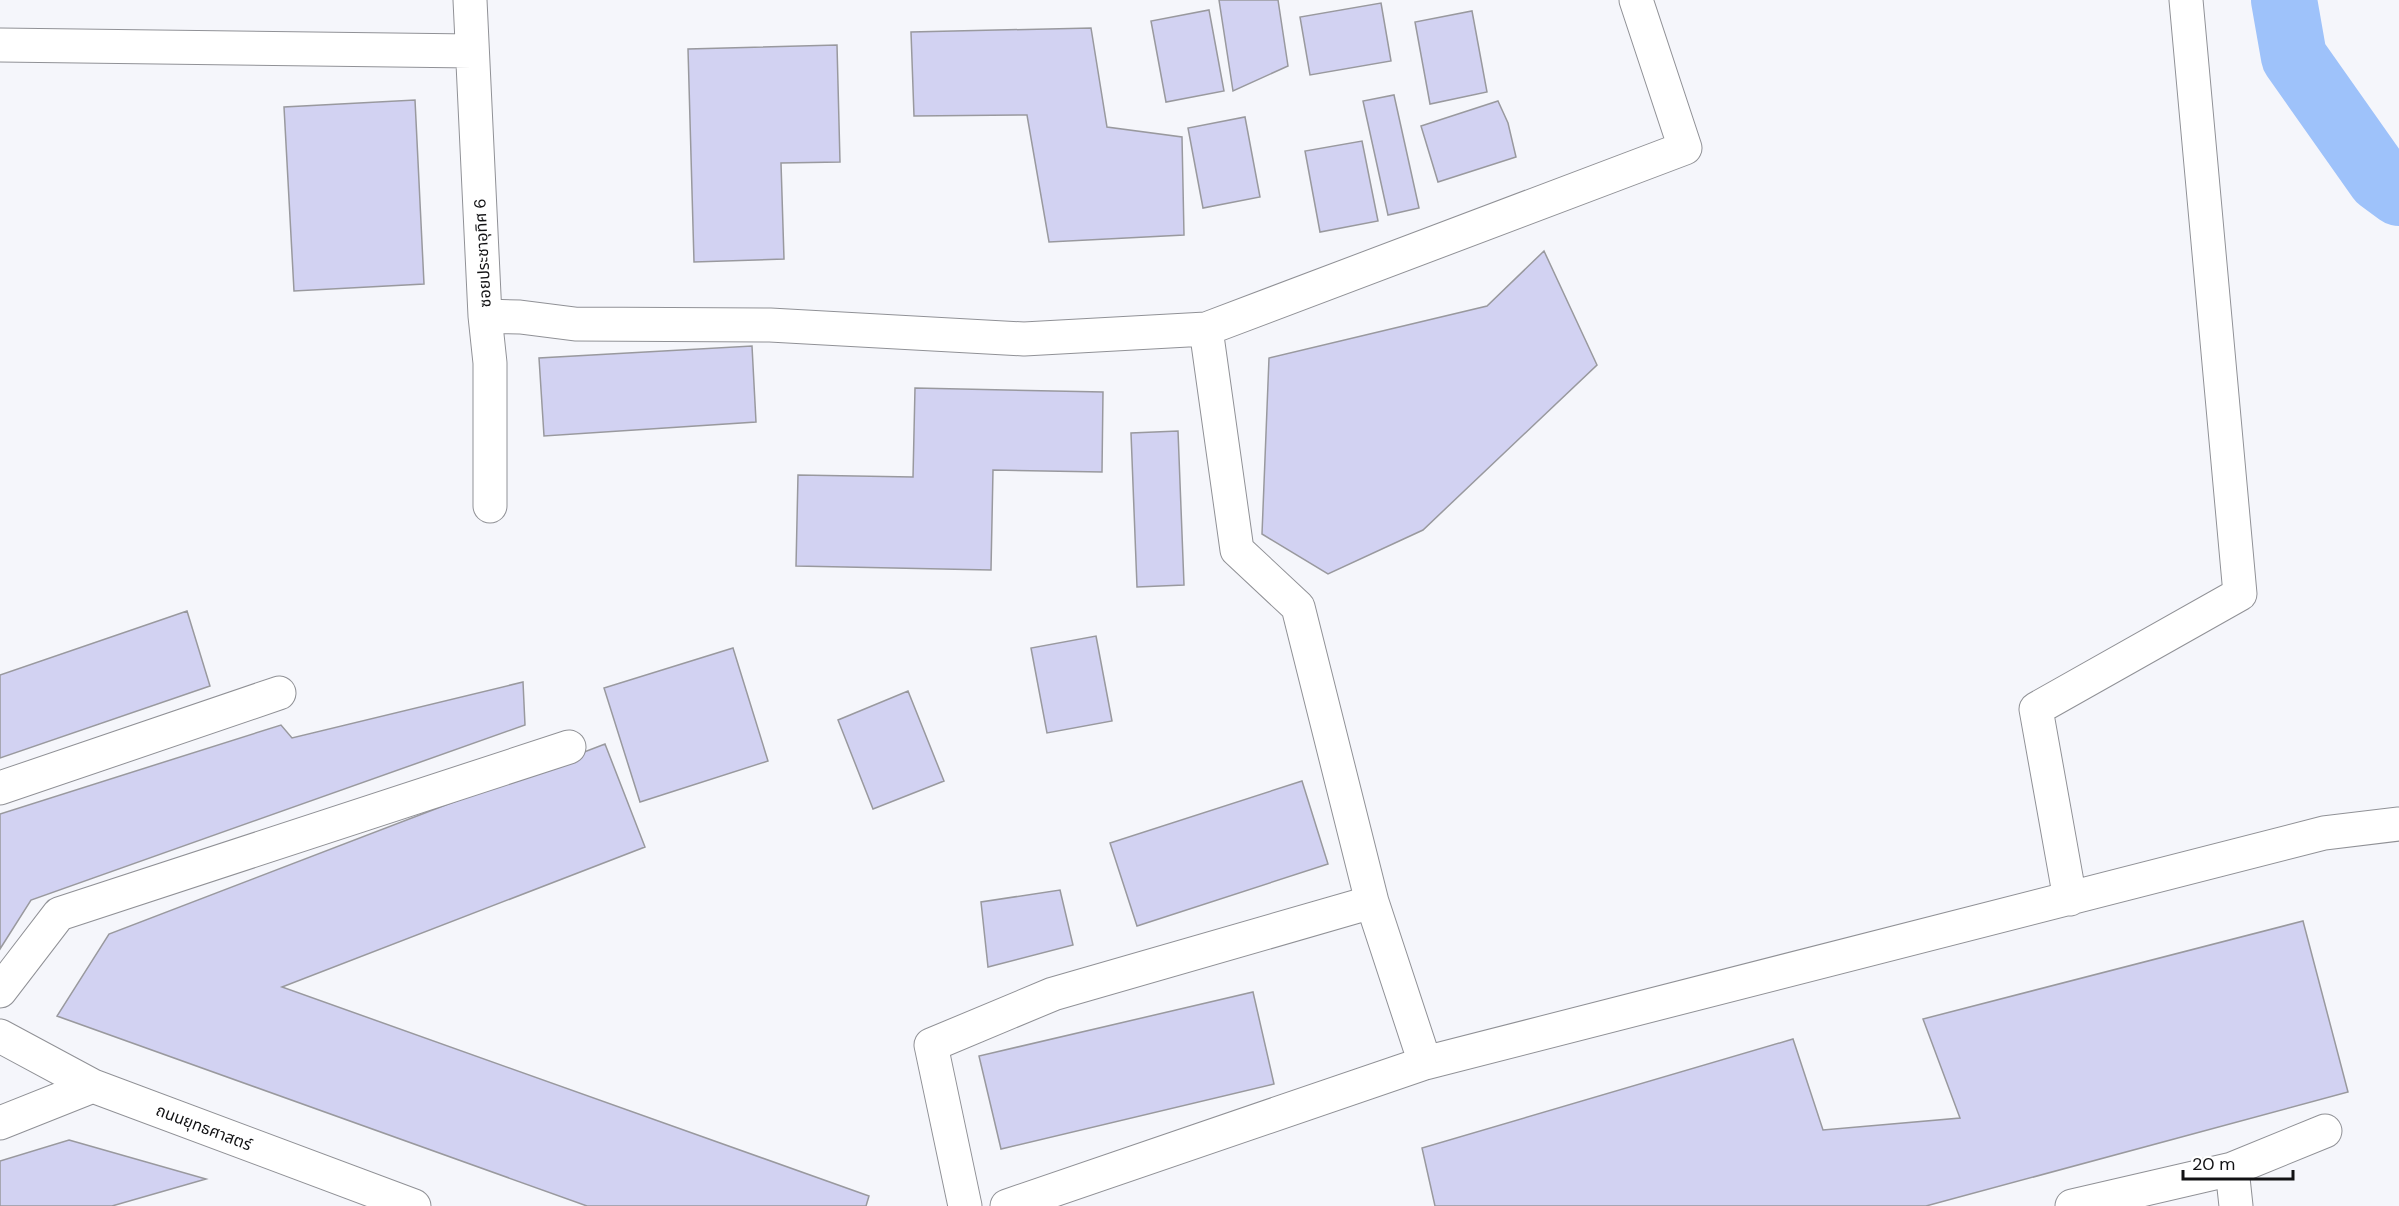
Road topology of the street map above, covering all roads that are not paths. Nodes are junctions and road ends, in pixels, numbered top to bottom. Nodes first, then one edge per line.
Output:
1 (470, 0) edge
2 (1636, 0) edge
3 (2186, 0) edge
4 (0, 45) edge
5 (472, 51) junction
6 (485, 316) junction
7 (1206, 329) junction
8 (490, 506) dead end
9 (279, 693) dead end
10 (568, 747) dead end
11 (0, 788) edge
12 (2399, 824) edge
13 (2070, 898) junction
14 (1372, 902) junction
15 (0, 991) edge
16 (0, 1035) edge
17 (1425, 1064) junction
18 (93, 1086) junction
19 (0, 1123) edge
20 (2325, 1131) dead end
21 (2232, 1169) junction
22 (414, 1206) edge
23 (965, 1206) edge
24 (1006, 1206) edge
25 (2072, 1206) edge
26 (2236, 1206) edge

1 - 5 street, ซอยประชาอุทิศ 6
2 - 7 street
3 - 13 street
4 - 5 street
5 - 6 street, ซอยประชาอุทิศ 6
6 - 7 street
6 - 8 street, ซอยประชาอุทิศ 6
7 - 14 street
9 - 11 street
10 - 15 street
12 - 13 street
13 - 17 street
14 - 17 street
14 - 23 street
16 - 18 street, ถนนยุทธศาสตร์
17 - 24 street
18 - 19 street
18 - 22 street, ถนนยุทธศาสตร์
20 - 21 street
21 - 25 street
21 - 26 street

